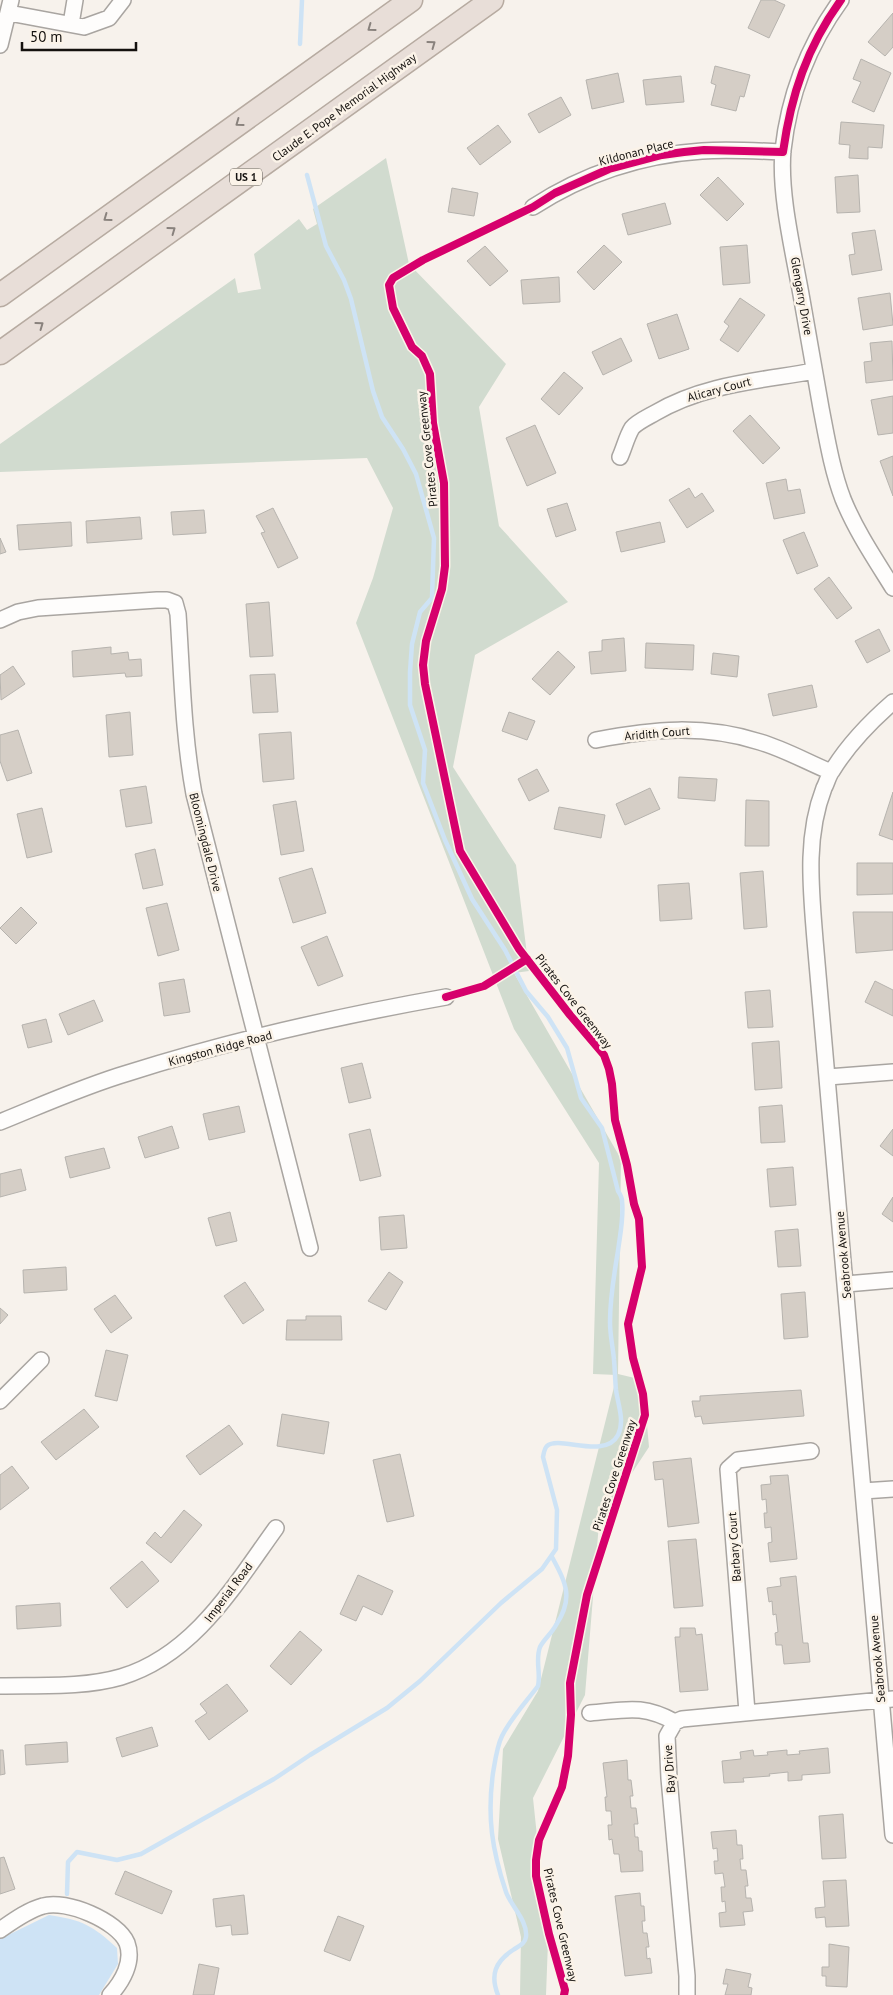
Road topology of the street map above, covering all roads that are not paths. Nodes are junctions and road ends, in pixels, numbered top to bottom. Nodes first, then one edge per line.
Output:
1 (75, 0) edge
2 (123, 0) edge
3 (411, 0) edge
4 (492, 0) edge
5 (840, 0) edge
6 (10, 6) edge
7 (71, 24) junction
8 (0, 45) edge
9 (783, 152) junction
10 (532, 207) dead end
11 (0, 295) edge
12 (0, 353) edge
13 (814, 371) junction
14 (620, 457) dead end
15 (893, 588) edge
16 (0, 620) edge
17 (893, 702) edge
18 (596, 740) dead end
19 (831, 772) junction
20 (446, 998) dead end
21 (256, 1038) junction
22 (893, 1072) edge
23 (828, 1077) junction
24 (0, 1122) edge
25 (310, 1248) dead end
26 (893, 1280) edge
27 (846, 1284) junction
28 (42, 1360) dead end
29 (0, 1401) edge
30 (810, 1451) dead end
31 (893, 1489) edge
32 (863, 1492) junction
33 (276, 1528) dead end
34 (0, 1686) edge
35 (887, 1699) edge
36 (747, 1712) junction
37 (590, 1713) dead end
38 (675, 1722) junction
39 (893, 1835) edge
40 (0, 1930) edge
41 (110, 1995) edge
42 (687, 1995) edge

1 - 7 street
2 - 7 street
3 -> 11 highway
12 -> 4 highway, Claude E. Pope Memorial Highway / US 1
5 - 9 street, Glengarry Drive
6 - 7 street
6 - 8 street
9 - 10 street, Kildonan Place
9 - 13 street, Glengarry Drive
13 - 14 street, Alicary Court
13 - 15 street, Glengarry Drive
16 - 21 street, Bloomingdale Drive
17 - 19 street, Seabrook Avenue
18 - 19 street, Aridith Court
19 - 23 street, Seabrook Avenue
20 - 21 street, Kingston Ridge Road
21 - 24 street, Kingston Ridge Road
21 - 25 street, Bloomingdale Drive
22 - 23 street
23 - 27 street, Seabrook Avenue
26 - 27 street
27 - 32 street, Seabrook Avenue
28 - 29 street
30 - 36 street, Barbary Court
31 - 32 street
32 - 35 street, Seabrook Avenue
33 - 34 street, Imperial Road
35 - 36 street
35 - 39 street, Seabrook Avenue
36 - 38 street
37 - 38 street
38 - 42 street, Bay Drive
40 - 41 street

